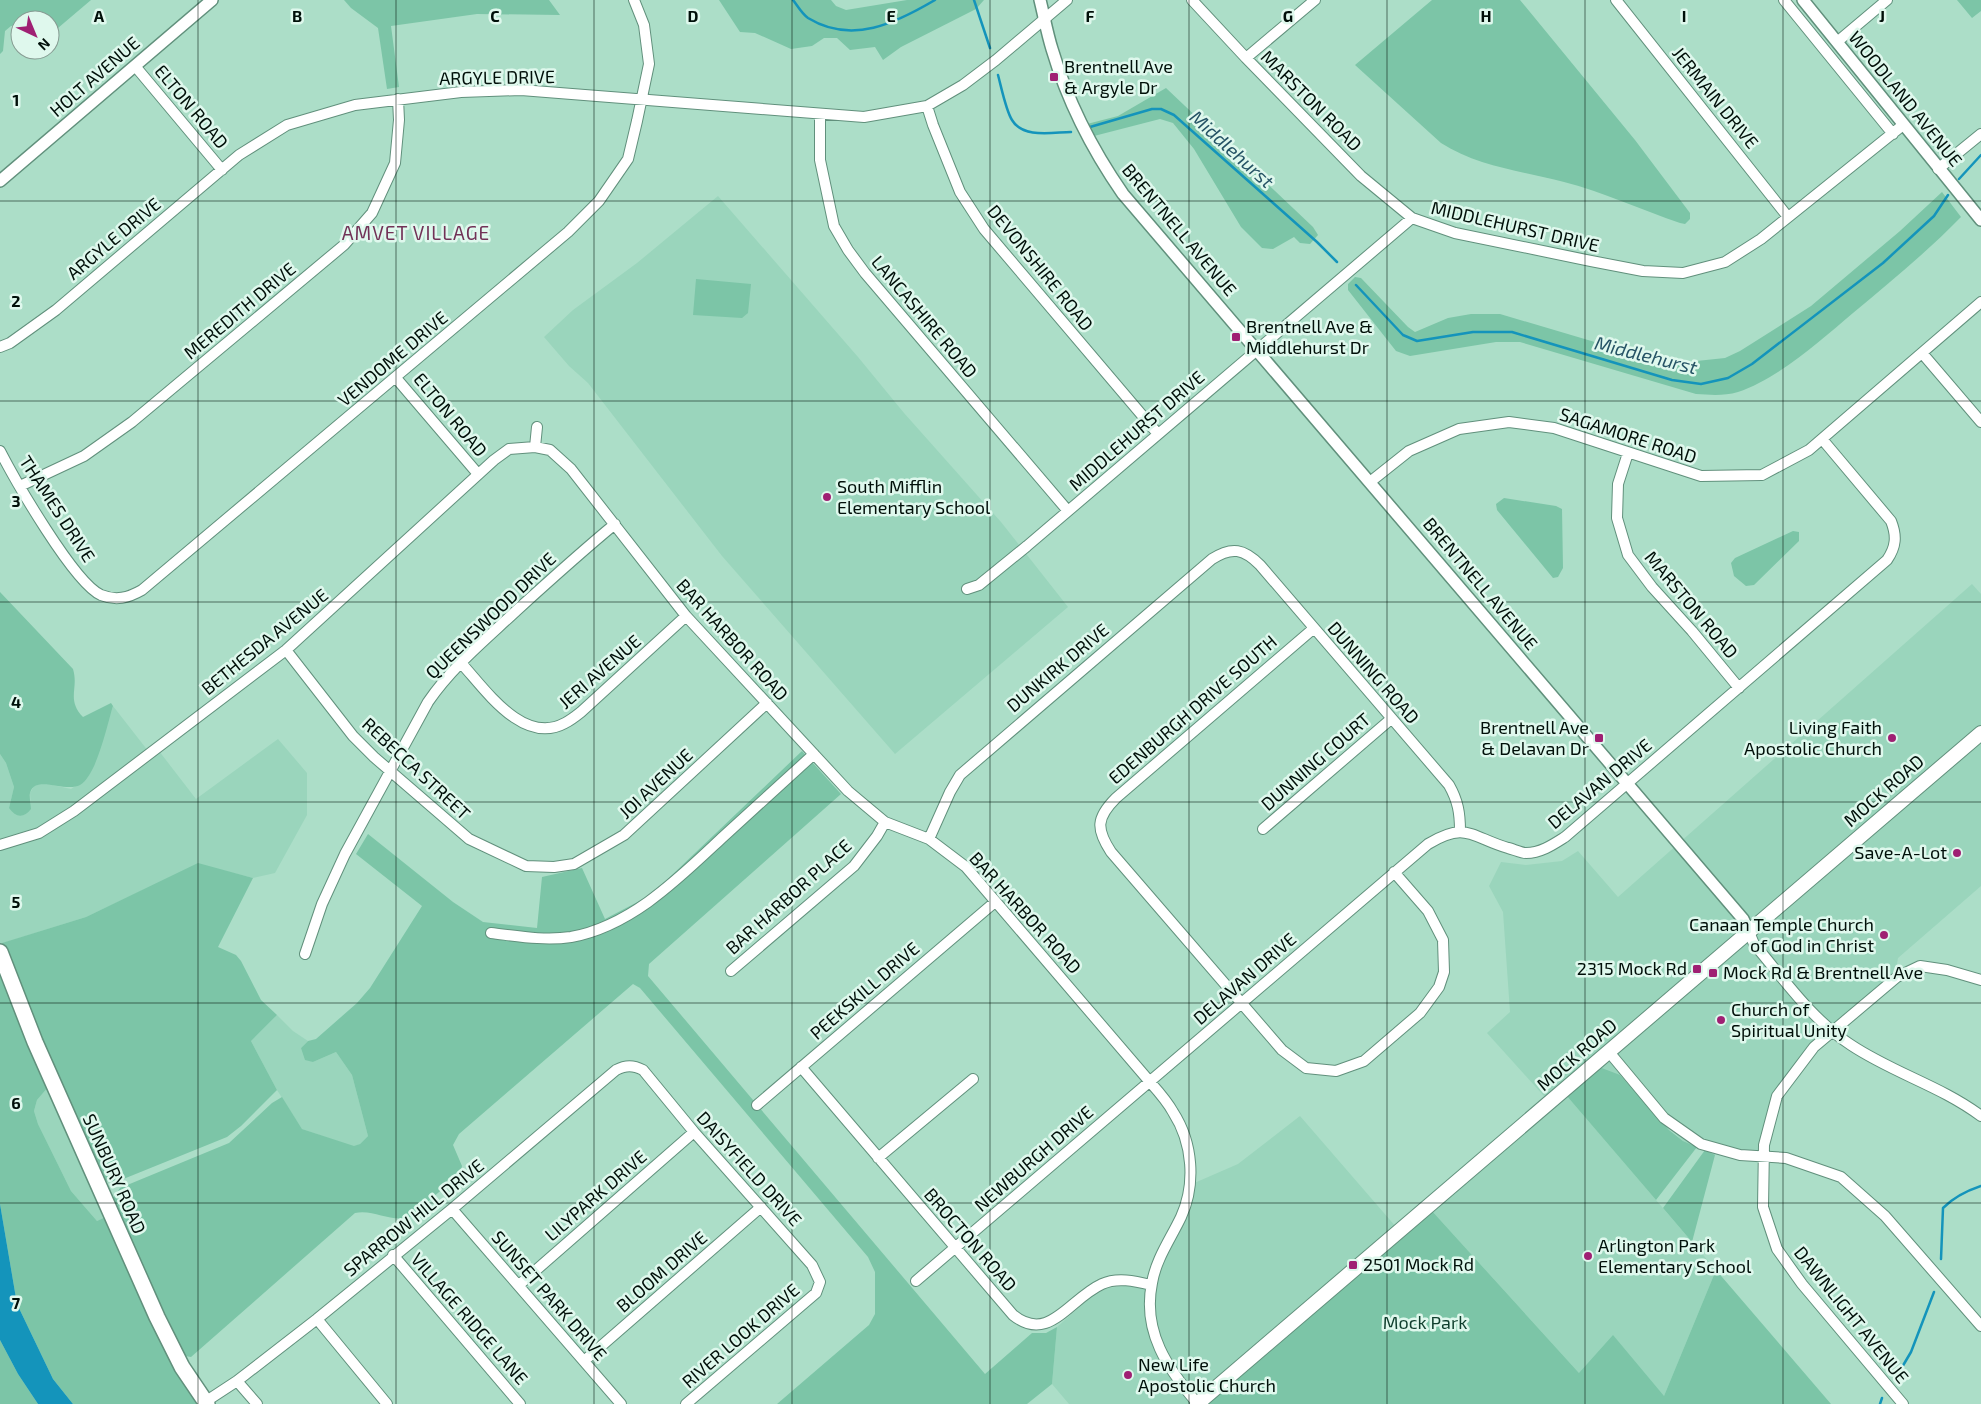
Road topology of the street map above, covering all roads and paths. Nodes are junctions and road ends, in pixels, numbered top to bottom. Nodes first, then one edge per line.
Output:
1 (212, 0) edge
2 (634, 0) edge
3 (1040, 0) edge
4 (1067, 0) edge
5 (1192, 0) edge
6 (1315, 0) edge
7 (1616, 0) edge
8 (1784, 0) edge
9 (1803, 0) edge
10 (1887, 0) edge
11 (1045, 18) junction
12 (1837, 42) junction
13 (1246, 58) junction
14 (135, 66) junction
15 (398, 99) junction
16 (642, 100) junction
17 (927, 106) junction
18 (820, 115) junction
19 (1903, 126) junction
20 (1893, 134) junction
21 (1981, 134) edge
22 (1938, 169) junction
23 (222, 170) junction
24 (0, 181) edge
25 (1788, 217) junction
26 (1412, 218) junction
27 (1981, 220) edge
28 (1981, 302) edge
29 (0, 347) edge
30 (1256, 350) junction
31 (1922, 353) junction
32 (396, 378) junction
33 (1981, 422) edge
34 (537, 427) dead end
35 (1158, 434) junction
36 (1822, 439) junction
37 (535, 447) junction
38 (0, 450) edge
39 (1628, 453) junction
40 (478, 474) junction
41 (1370, 482) junction
42 (20, 486) junction
43 (1068, 511) junction
44 (615, 524) junction
45 (1238, 550) joint
46 (967, 588) dead end
47 (114, 599) joint
48 (686, 616) junction
49 (1313, 629) junction
50 (286, 650) junction
51 (461, 663) junction
52 (1739, 688) junction
53 (767, 703) junction
54 (1391, 719) junction
55 (1981, 733) edge
56 (814, 754) junction
57 (390, 770) junction
58 (1627, 783) junction
59 (885, 822) junction
60 (1262, 829) dead end
61 (1460, 831) junction
62 (928, 839) junction
63 (0, 845) edge
64 (554, 867) joint
65 (1394, 872) junction
66 (995, 902) junction
67 (1749, 932) junction
68 (491, 933) dead end
69 (0, 952) edge
70 (305, 954) dead end
71 (731, 971) dead end
72 (1981, 980) edge
73 (1242, 1003) junction
74 (1833, 1030) junction
75 (1609, 1052) junction
76 (802, 1068) junction
77 (643, 1070) joint
78 (973, 1080) dead end
79 (1150, 1082) junction
80 (757, 1105) dead end
81 (1981, 1116) edge
82 (694, 1132) junction
83 (1763, 1157) junction
84 (878, 1158) junction
85 (761, 1207) junction
86 (452, 1209) junction
87 (955, 1248) junction
88 (393, 1255) junction
89 (916, 1282) dead end
90 (519, 1285) junction
91 (1151, 1285) junction
92 (816, 1293) joint
93 (317, 1319) junction
94 (1981, 1326) edge
95 (584, 1361) junction
96 (237, 1382) junction
97 (206, 1403) edge
98 (257, 1404) edge
99 (387, 1404) edge
100 (520, 1404) edge
101 (621, 1404) edge
102 (686, 1404) edge
103 (1197, 1404) edge
104 (1903, 1404) edge

1 - 14 street, HOLT AVENUE
2 - 16 street, VENDOME DRIVE
3 - 11 street, BRENTNELL AVENUE
4 - 11 street, ARGYLE DRIVE
5 - 13 street, MARSTON ROAD
6 - 13 street
7 - 25 street, JERMAIN DRIVE
8 - 20 street
9 - 12 street, WOODLAND AVENUE
10 - 12 street
11 - 17 street, ARGYLE DRIVE
11 - 30 street, BRENTNELL AVENUE
12 - 19 street, WOODLAND AVENUE
13 - 26 street, MARSTON ROAD
14 - 23 street, ELTON ROAD
14 - 24 street, HOLT AVENUE
15 - 16 street, ARGYLE DRIVE
15 - 23 street, ARGYLE DRIVE
15 - 42 street, MEREDITH DRIVE
16 - 18 street, ARGYLE DRIVE
16 - 32 street, VENDOME DRIVE
17 - 18 street, ARGYLE DRIVE
17 - 35 street, DEVONSHIRE ROAD
18 - 43 street, LANCASHIRE ROAD
19 - 20 street, MIDDLEHURST DRIVE
19 - 22 street, WOODLAND AVENUE
20 - 25 street, MIDDLEHURST DRIVE
21 - 22 street
22 - 27 street, WOODLAND AVENUE
23 - 29 street, ARGYLE DRIVE
25 - 26 street, MIDDLEHURST DRIVE
26 - 30 street, MIDDLEHURST DRIVE
28 - 31 street, SAGAMORE ROAD
30 - 35 street, MIDDLEHURST DRIVE
30 - 41 street, BRENTNELL AVENUE
31 - 33 street
31 - 36 street, SAGAMORE ROAD
32 - 40 street, ELTON ROAD
32 - 47 street, VENDOME DRIVE
34 - 37 street
35 - 43 street, MIDDLEHURST DRIVE
36 - 39 street, SAGAMORE ROAD
36 - 52 street, DELAVAN DRIVE
37 - 40 street, BETHESDA AVENUE
37 - 44 street, BAR HARBOR ROAD
38 - 42 street, THAMES DRIVE
39 - 41 street, SAGAMORE ROAD
39 - 52 street, MARSTON ROAD
40 - 50 street, BETHESDA AVENUE
41 - 58 street, BRENTNELL AVENUE
42 - 47 street, THAMES DRIVE
43 - 46 street, MIDDLEHURST DRIVE
44 - 48 street, BAR HARBOR ROAD
44 - 51 street, QUEENSWOOD DRIVE
45 - 49 street, DUNNING ROAD
45 - 62 street, DUNKIRK DRIVE
48 - 51 street, JERI AVENUE
48 - 53 street, BAR HARBOR ROAD
49 - 54 street, DUNNING ROAD
49 - 73 street, EDENBURGH DRIVE SOUTH
50 - 57 street, REBECCA STREET
50 - 63 street, BETHESDA AVENUE
51 - 57 street, QUEENSWOOD DRIVE
52 - 58 street, DELAVAN DRIVE
53 - 56 street, BAR HARBOR ROAD
53 - 64 street, JOI AVENUE
54 - 60 street, DUNNING COURT
54 - 61 street, DUNNING ROAD
55 - 67 main road, MOCK ROAD
56 - 59 street, BAR HARBOR ROAD
56 - 68 street
57 - 64 street, REBECCA STREET
57 - 70 street, QUEENSWOOD DRIVE
58 - 61 street, DELAVAN DRIVE
58 - 67 street, BRENTNELL AVENUE
59 - 62 street, BAR HARBOR ROAD
59 - 71 street, BAR HARBOR PLACE
61 - 65 street, DELAVAN DRIVE
62 - 66 street, BAR HARBOR ROAD
65 - 73 street, DELAVAN DRIVE
65 - 73 street
66 - 76 street, PEEKSKILL DRIVE
66 - 79 street, BAR HARBOR ROAD
67 - 74 street, BRENTNELL AVENUE
67 - 75 main road, MOCK ROAD
69 - 97 main road, SUNBURY ROAD
72 - 74 street, DAWNLIGHT AVENUE
73 - 79 street, DELAVAN DRIVE
74 - 81 street, BRENTNELL AVENUE
74 - 83 street, DAWNLIGHT AVENUE
75 - 83 street
75 - 103 main road, MOCK ROAD
76 - 80 street, PEEKSKILL DRIVE
76 - 84 street, BROCTON ROAD
77 - 82 street, DAISYFIELD DRIVE
77 - 86 street, SPARROW HILL DRIVE
78 - 84 street
79 - 87 street, NEWBURGH DRIVE
79 - 91 street, BAR HARBOR ROAD
82 - 85 street, DAISYFIELD DRIVE
82 - 90 street, LILYPARK DRIVE
83 - 94 street
83 - 104 street, DAWNLIGHT AVENUE
84 - 87 street, BROCTON ROAD
85 - 92 street, DAISYFIELD DRIVE
85 - 95 street, BLOOM DRIVE
86 - 88 street, SPARROW HILL DRIVE
86 - 90 street, SUNSET PARK DRIVE
87 - 89 street, NEWBURGH DRIVE
87 - 91 street, BROCTON ROAD
88 - 93 street, SPARROW HILL DRIVE
88 - 100 street, VILLAGE RIDGE LANE
90 - 95 street, SUNSET PARK DRIVE
91 - 103 street, BAR HARBOR ROAD
92 - 102 street, RIVER LOOK DRIVE
93 - 96 street, SPARROW HILL DRIVE
93 - 99 street
95 - 101 street, SUNSET PARK DRIVE
96 - 97 street, SPARROW HILL DRIVE
96 - 98 street

